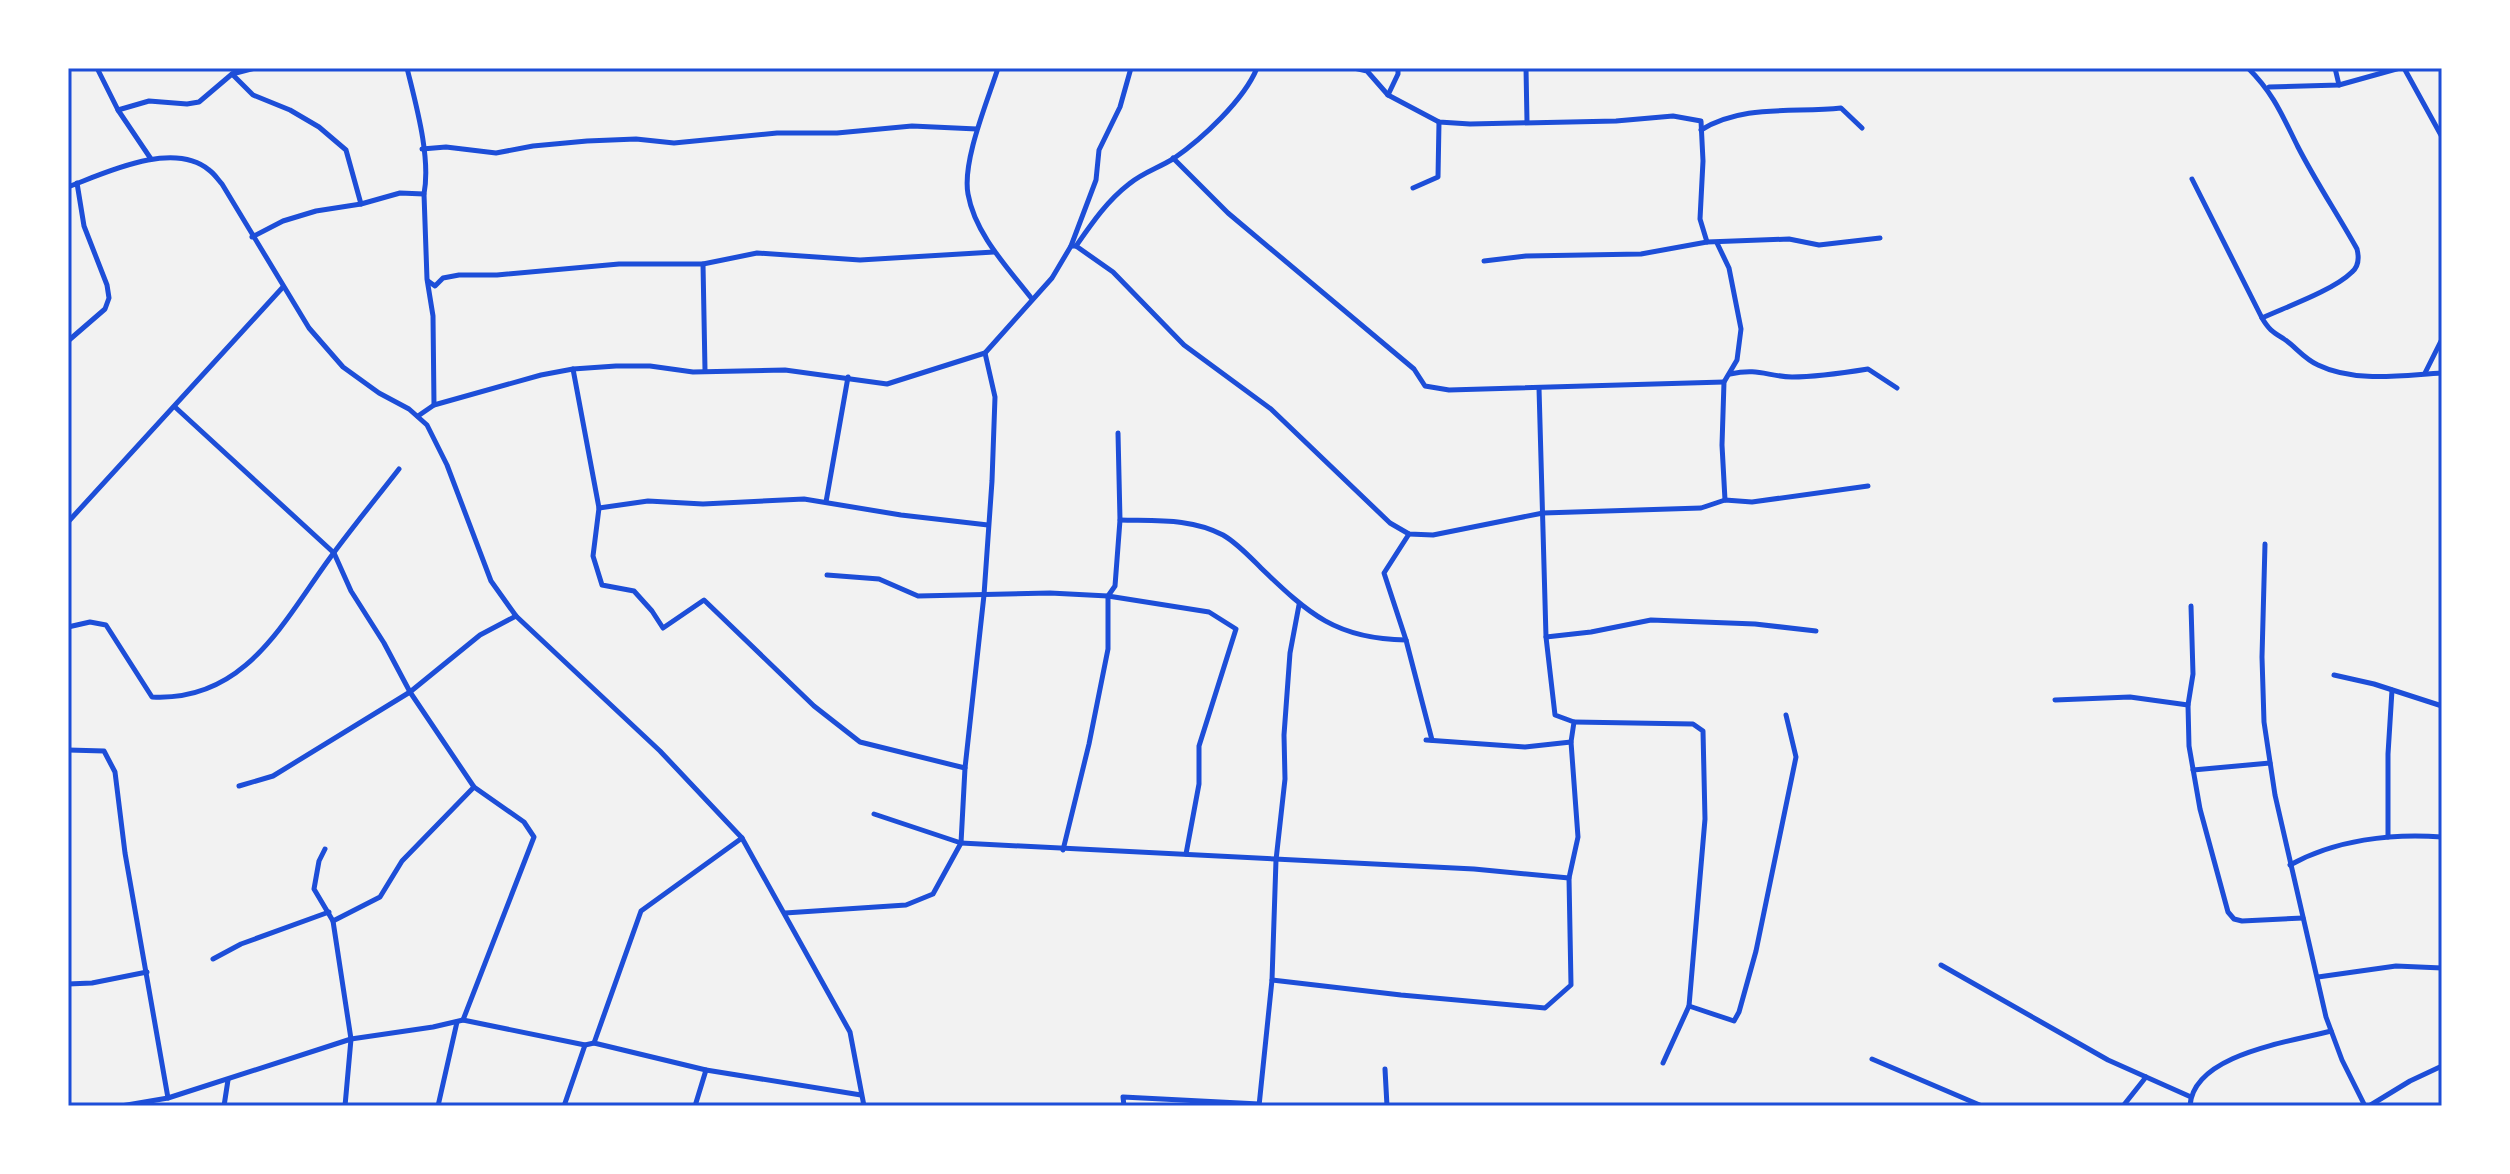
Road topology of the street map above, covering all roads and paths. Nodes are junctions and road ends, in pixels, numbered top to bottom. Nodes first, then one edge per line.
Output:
1 (97, 68) edge
2 (255, 68) edge
3 (407, 68) edge
4 (998, 68) edge
5 (1131, 68) edge
6 (1257, 68) edge
7 (1354, 68) edge
8 (1398, 68) edge
9 (1526, 68) edge
10 (2248, 68) edge
11 (2335, 68) edge
12 (2402, 68) edge
13 (232, 74) junction
14 (2339, 85) junction
15 (2268, 87) junction
16 (1388, 95) junction
17 (118, 110) junction
18 (1439, 122) junction
19 (1527, 122) junction
20 (1862, 128) dead end
21 (977, 129) junction
22 (1700, 130) junction
23 (2442, 137) edge
24 (422, 149) junction
25 (1173, 158) junction
26 (151, 160) junction
27 (2192, 179) dead end
28 (77, 183) junction
29 (68, 187) edge
30 (1413, 188) dead end
31 (424, 194) junction
32 (361, 204) junction
33 (252, 237) junction
34 (1880, 238) dead end
35 (1707, 242) junction
36 (1717, 243) junction
37 (1074, 246) junction
38 (994, 252) junction
39 (1484, 261) dead end
40 (703, 264) junction
41 (428, 281) junction
42 (283, 287) junction
43 (1032, 299) junction
44 (2262, 318) junction
45 (2442, 339) edge
46 (68, 341) edge
47 (985, 353) junction
48 (1737, 360) junction
49 (573, 369) junction
50 (705, 370) junction
51 (1750, 370) junction
52 (2442, 373) edge
53 (1729, 374) junction
54 (2425, 374) junction
55 (848, 377) junction
56 (1724, 382) junction
57 (1539, 388) junction
58 (1897, 388) dead end
59 (434, 405) junction
60 (175, 407) junction
61 (418, 416) junction
62 (1118, 433) dead end
63 (399, 469) dead end
64 (1868, 486) dead end
65 (1725, 500) junction
66 (826, 502) junction
67 (599, 508) junction
68 (1543, 513) junction
69 (1120, 520) junction
70 (68, 522) edge
71 (988, 525) junction
72 (1409, 534) junction
73 (2265, 544) dead end
74 (334, 553) junction
75 (827, 575) dead end
76 (984, 595) junction
77 (1108, 596) junction
78 (1299, 605) junction
79 (2191, 606) dead end
80 (516, 616) junction
81 (68, 627) edge
82 (1816, 631) dead end
83 (1546, 637) junction
84 (1406, 640) junction
85 (2334, 675) dead end
86 (2392, 690) junction
87 (410, 692) junction
88 (2055, 700) dead end
89 (2188, 705) junction
90 (2442, 706) edge
91 (1786, 715) dead end
92 (1574, 722) junction
93 (1571, 742) junction
94 (68, 750) edge
95 (2270, 763) junction
96 (965, 768) junction
97 (2193, 770) junction
98 (239, 786) dead end
99 (474, 787) junction
100 (874, 814) dead end
101 (2388, 837) junction
102 (2442, 837) edge
103 (742, 838) junction
104 (961, 843) junction
105 (325, 849) dead end
106 (1063, 850) junction
107 (1186, 854) junction
108 (1276, 860) junction
109 (2290, 865) junction
110 (1569, 878) junction
111 (329, 912) junction
112 (785, 913) junction
113 (2303, 918) junction
114 (333, 921) junction
115 (213, 959) dead end
116 (1941, 965) dead end
117 (2442, 968) edge
118 (147, 972) junction
119 (2318, 977) junction
120 (1272, 980) junction
121 (68, 984) edge
122 (1689, 1006) junction
123 (460, 1021) junction
124 (2331, 1031) junction
125 (351, 1039) junction
126 (594, 1043) junction
127 (585, 1045) junction
128 (1872, 1059) dead end
129 (1663, 1063) dead end
130 (2442, 1066) edge
131 (1385, 1069) dead end
132 (706, 1070) junction
133 (2146, 1077) junction
134 (228, 1080) junction
135 (861, 1095) junction
136 (2191, 1097) junction
137 (168, 1098) junction
138 (1259, 1105) edge
139 (121, 1106) edge
140 (224, 1106) edge
141 (345, 1106) edge
142 (438, 1106) edge
143 (564, 1106) edge
144 (695, 1106) edge
145 (864, 1106) edge
146 (1124, 1106) edge
147 (1387, 1106) edge
148 (1982, 1106) edge
149 (2123, 1106) edge
150 (2190, 1106) edge
151 (2367, 1106) edge

1 - 17 street
2 - 13 street
3 - 24 street
4 - 21 street
5 - 37 street
6 - 25 street
7 - 16 street
8 - 16 street
9 - 19 street
10 - 15 street
11 - 14 street
12 - 14 street
12 - 23 street
13 - 17 street
13 - 32 street
14 - 15 street
15 - 44 street
16 - 18 street
17 - 26 street
18 - 19 street
18 - 30 street
19 - 22 street
20 - 22 street
21 - 24 street
21 - 38 street
22 - 35 street
24 - 31 street
25 - 37 street
25 - 57 street
26 - 28 street
26 - 33 street
27 - 44 street
28 - 29 street
28 - 46 street
31 - 32 street
31 - 41 street
32 - 33 street
33 - 42 street
34 - 36 street
35 - 36 street
35 - 39 street
36 - 48 street
37 - 43 street
37 - 72 street
38 - 40 street
38 - 43 street
40 - 41 street
40 - 50 street
41 - 59 street
42 - 60 street
42 - 61 street
43 - 47 street
44 - 54 street
45 - 54 street
47 - 55 street
47 - 71 street
48 - 51 street
48 - 53 street
49 - 50 street
49 - 59 street
49 - 67 street
50 - 55 street
51 - 53 street
51 - 58 street
52 - 54 street
53 - 56 street
55 - 66 street
56 - 57 street
56 - 65 street
57 - 68 street
59 - 61 street
60 - 70 street
60 - 74 street
61 - 80 street
62 - 69 street
63 - 74 street
64 - 65 street
65 - 68 street
66 - 67 street
66 - 71 street
67 - 96 street
68 - 72 street
68 - 83 street
69 - 77 street
69 - 78 street
71 - 76 street
72 - 84 street
73 - 95 street
74 - 81 street
74 - 87 street
75 - 76 street
76 - 77 street
76 - 96 street
77 - 106 street
77 - 107 street
78 - 84 street
78 - 108 street
79 - 89 street
80 - 87 street
80 - 103 street
82 - 83 street
83 - 92 street
84 - 93 street
85 - 86 street
86 - 90 street
86 - 101 street
87 - 98 street
87 - 99 street
88 - 89 street
89 - 97 street
91 - 122 street
92 - 93 street
92 - 122 street
93 - 110 street
94 - 118 street
95 - 97 street
95 - 109 street
96 - 104 street
97 - 113 street
99 - 114 street
99 - 123 street
100 - 104 street
101 - 102 street
101 - 109 street
103 - 112 street
103 - 126 street
104 - 106 street
104 - 112 street
105 - 111 street
106 - 107 street
107 - 108 street
108 - 110 street
108 - 120 street
109 - 113 street
110 - 120 street
111 - 114 street
111 - 115 street
112 - 135 street
113 - 119 street
114 - 125 street
116 - 133 street
117 - 119 street
118 - 121 street
118 - 137 street
119 - 124 street
120 - 138 street
122 - 129 street
123 - 125 street
123 - 127 street
123 - 142 street
124 - 136 street
124 - 151 street
125 - 134 street
125 - 141 street
126 - 127 street
126 - 132 street
127 - 143 street
128 - 148 street
130 - 151 street
131 - 147 street
132 - 135 street
132 - 144 street
133 - 136 street
133 - 149 street
134 - 137 street
134 - 140 street
135 - 145 street
136 - 150 street
137 - 139 street
138 - 146 street

